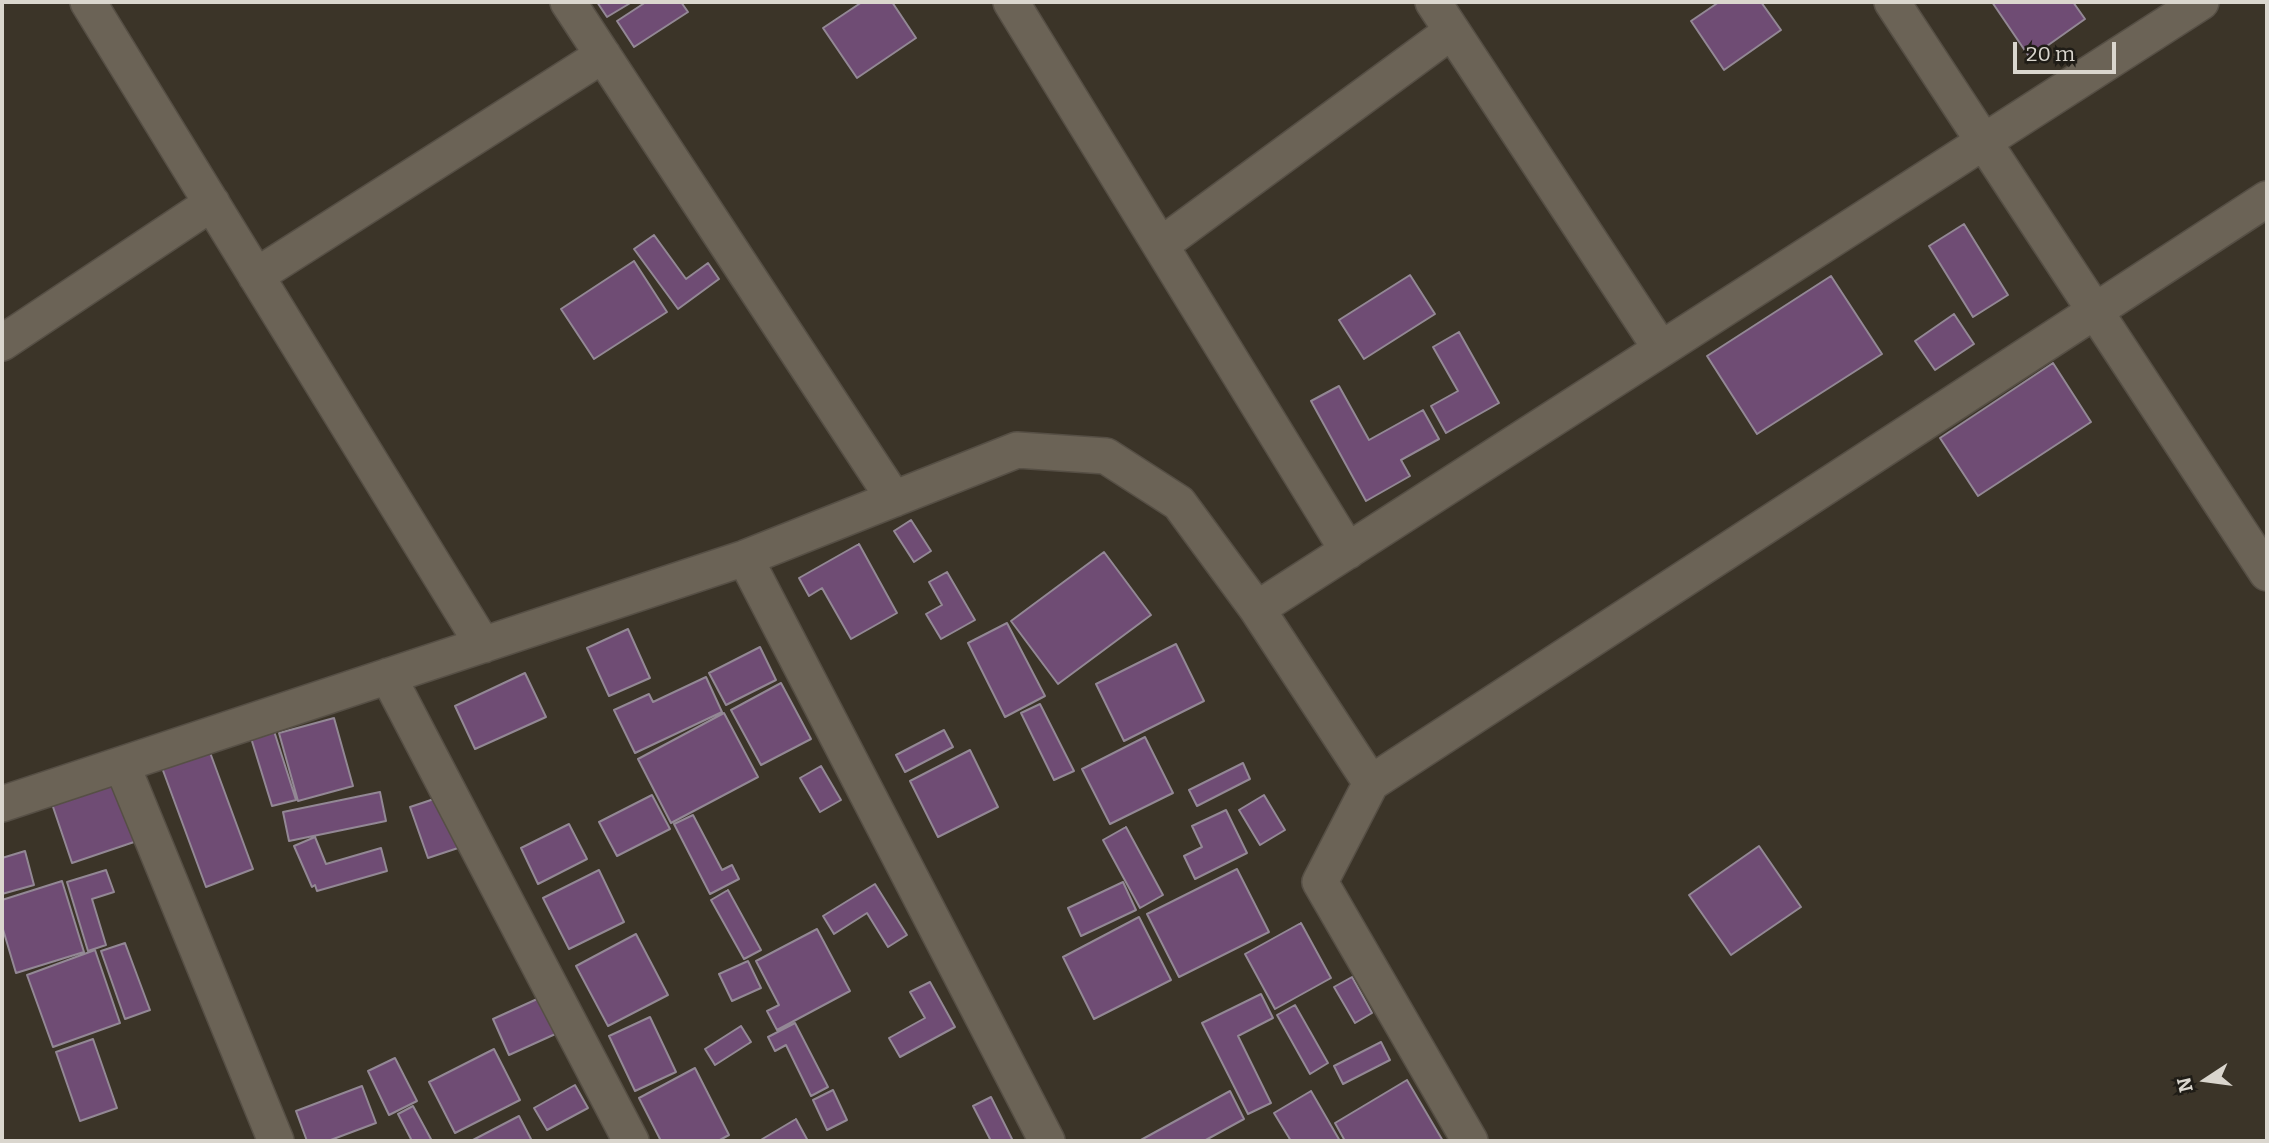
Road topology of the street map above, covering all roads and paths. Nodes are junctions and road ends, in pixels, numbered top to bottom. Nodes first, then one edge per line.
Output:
1 (88, 2) edge
2 (568, 2) edge
3 (1011, 2) edge
4 (1433, 2) edge
5 (1892, 2) edge
6 (2201, 2) edge
7 (1452, 32) junction
8 (603, 55) junction
9 (1983, 142) junction
10 (2267, 199) edge
11 (212, 203) junction
12 (1161, 245) junction
13 (256, 276) junction
14 (2095, 311) junction
15 (2, 343) edge
16 (1661, 349) junction
17 (894, 499) junction
18 (1348, 551) junction
19 (745, 558) junction
20 (2267, 573) edge
21 (1257, 609) junction
22 (483, 645) junction
23 (388, 676) junction
24 (122, 765) junction
25 (1371, 783) junction
26 (2, 804) edge
27 (276, 1141) edge
28 (631, 1141) edge
29 (1047, 1141) edge
30 (1470, 1141) edge

1 - 11 street
2 - 8 street
3 - 12 street
4 - 7 street
5 - 9 street
6 - 9 street
7 - 12 street
7 - 16 street
8 - 13 street
8 - 17 street
9 - 14 street
9 - 16 street
10 - 14 street
11 - 13 street
11 - 15 street
12 - 18 street
13 - 22 street
14 - 20 street
14 - 25 street
16 - 18 street
17 - 19 street
17 - 21 street
18 - 21 street
19 - 22 street
19 - 29 street
21 - 25 street
22 - 23 street
23 - 24 street
23 - 28 street
24 - 26 street
24 - 27 street
25 - 30 street

